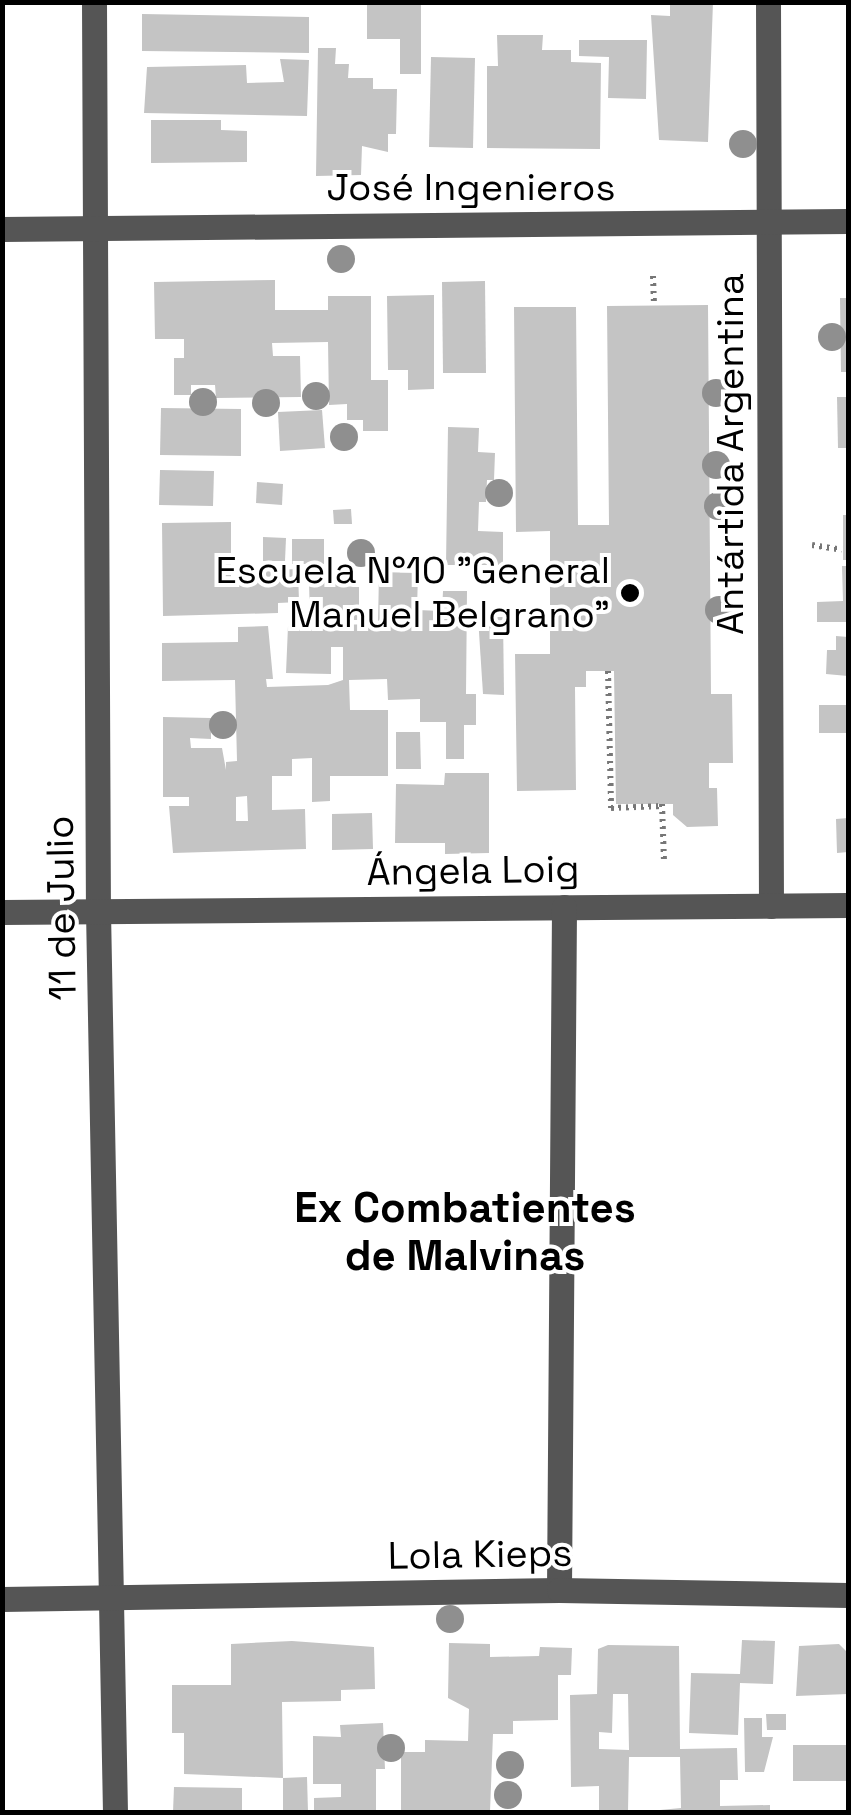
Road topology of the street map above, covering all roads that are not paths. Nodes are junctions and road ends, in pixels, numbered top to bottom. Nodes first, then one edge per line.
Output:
1 (94, 2) edge
2 (768, 2) edge
3 (848, 221) edge
4 (768, 223) junction
5 (94, 228) junction
6 (2, 229) edge
7 (848, 905) edge
8 (771, 906) junction
9 (564, 907) junction
10 (98, 911) junction
11 (2, 912) edge
12 (559, 1590) junction
13 (848, 1594) edge
14 (112, 1598) junction
15 (2, 1600) edge
16 (115, 1812) edge

1 - 5 street, 11 de Julio
2 - 4 street, Antártida Argentina
3 - 4 street, José Ingenieros
4 - 5 street, José Ingenieros
4 - 8 street, Antártida Argentina
5 - 6 street, José Ingenieros
5 - 10 street, 11 de Julio
7 - 8 street, Ángela Loig
8 - 9 street, Ángela Loig
9 - 10 street, Ángela Loig
9 - 12 street
10 - 11 street, Ángela Loig
10 - 14 street, 11 de Julio
12 - 13 street, Lola Kieps
12 - 14 street, Lola Kieps
14 - 15 street, Lola Kieps
14 - 16 street, 11 de Julio

